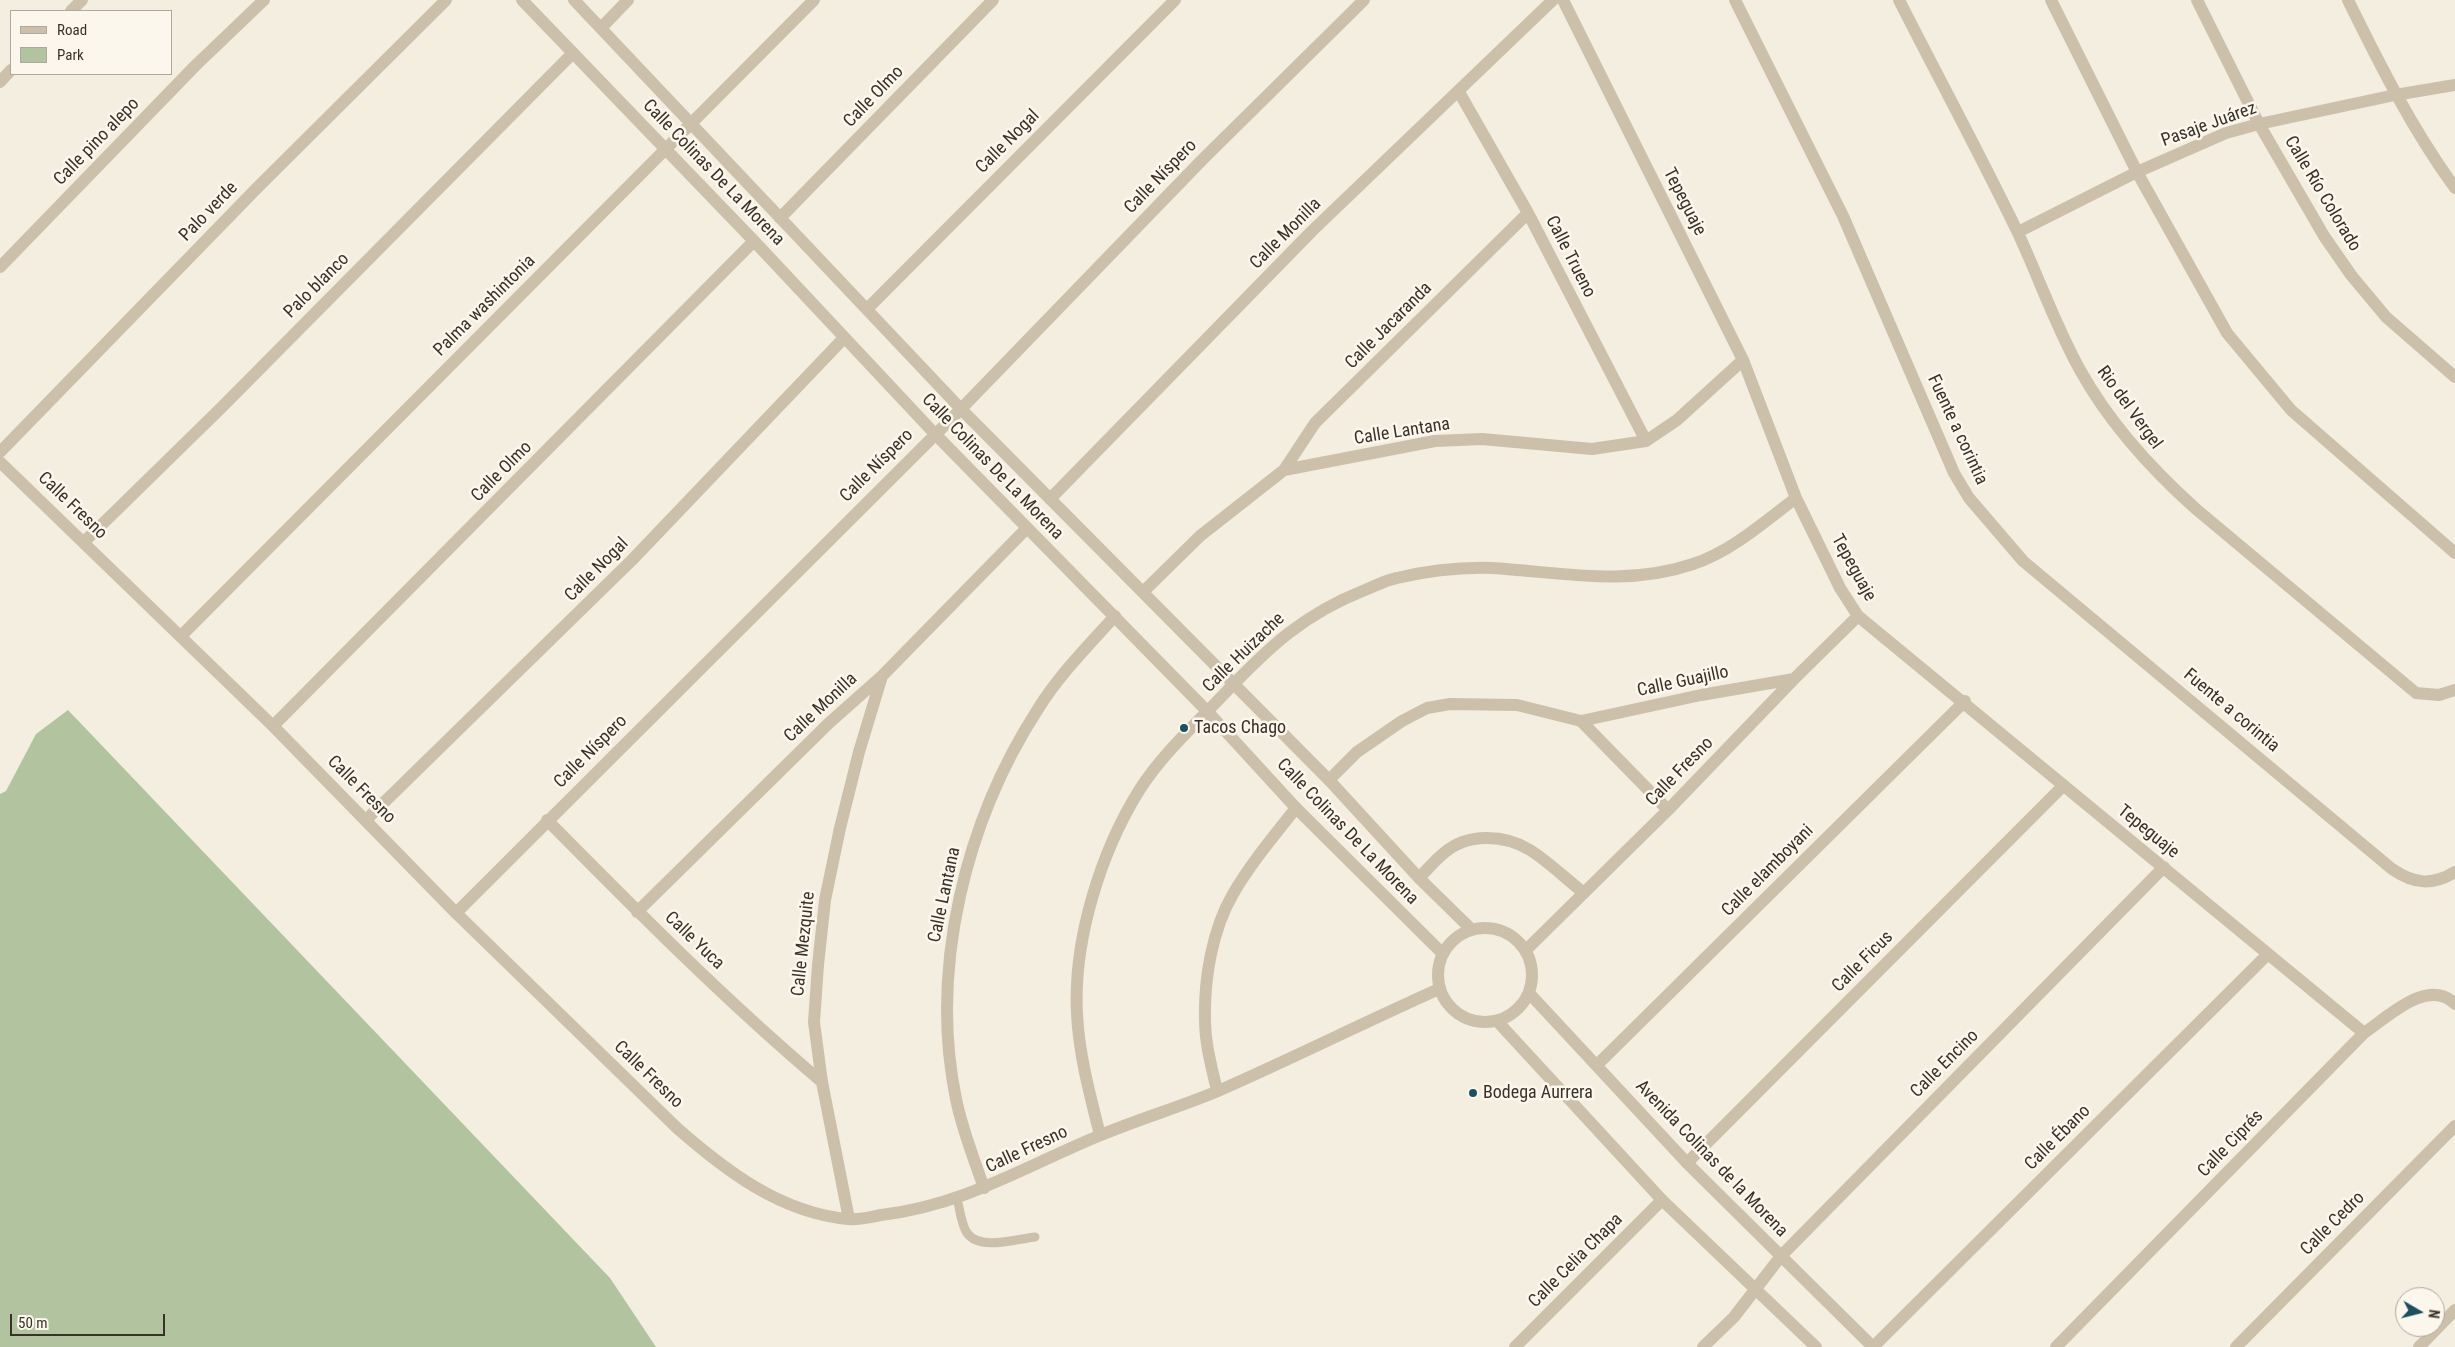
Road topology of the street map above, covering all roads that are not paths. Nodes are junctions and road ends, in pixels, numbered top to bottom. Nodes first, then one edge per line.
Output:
1 (82, 0) edge
2 (264, 0) edge
3 (446, 0) edge
4 (522, 0) edge
5 (574, 0) edge
6 (628, 0) edge
7 (814, 0) edge
8 (993, 0) edge
9 (1175, 0) edge
10 (1364, 0) edge
11 (1553, 0) edge
12 (1563, 0) edge
13 (1735, 0) edge
14 (1899, 0) edge
15 (2051, 0) edge
16 (2197, 0) edge
17 (2348, 0) edge
18 (72, 10) edge
19 (601, 28) junction
20 (573, 53) junction
21 (10, 71) edge
22 (0, 82) edge
23 (2455, 85) edge
24 (1459, 92) junction
25 (2395, 95) junction
26 (692, 124) junction
27 (2259, 124) junction
28 (666, 149) junction
29 (2137, 172) junction
30 (2455, 188) edge
31 (1528, 214) junction
32 (780, 218) junction
33 (2018, 232) junction
34 (754, 241) junction
35 (0, 267) edge
36 (866, 309) junction
37 (844, 338) junction
38 (1744, 360) junction
39 (2455, 377) edge
40 (960, 409) junction
41 (935, 434) junction
42 (1646, 441) junction
43 (0, 452) edge
44 (0, 462) edge
45 (1284, 470) junction
46 (1796, 498) junction
47 (1050, 499) junction
48 (1027, 528) junction
49 (84, 542) junction
50 (2455, 553) edge
51 (1143, 592) junction
52 (1114, 616) junction
53 (1858, 616) junction
54 (181, 636) junction
55 (882, 676) junction
56 (1794, 679) junction
57 (1233, 686) junction
58 (2452, 691) edge
59 (1964, 701) junction
60 (1208, 712) junction
61 (1581, 721) junction
62 (273, 726) junction
63 (1329, 780) junction
64 (2063, 786) junction
65 (1296, 808) junction
66 (1668, 810) junction
67 (367, 820) junction
68 (547, 820) junction
69 (2164, 866) junction
70 (2455, 872) edge
71 (1419, 878) junction
72 (1584, 893) junction
73 (638, 912) junction
74 (456, 913) junction
75 (1471, 929) junction
76 (1526, 950) junction
77 (1442, 953) junction
78 (2268, 954) junction
79 (1439, 989) junction
80 (1529, 992) junction
81 (2452, 1000) edge
82 (1497, 1021) junction
83 (2364, 1033) junction
84 (1597, 1064) junction
85 (822, 1082) junction
86 (1217, 1092) junction
87 (2455, 1126) edge
88 (1100, 1135) junction
89 (1687, 1163) junction
90 (984, 1188) junction
91 (957, 1199) junction
92 (1662, 1200) junction
93 (849, 1219) junction
94 (1035, 1237) dead end
95 (1781, 1256) junction
96 (1755, 1288) junction
97 (2455, 1310) edge
98 (1515, 1347) edge
99 (1703, 1347) edge
100 (1816, 1347) edge
101 (1873, 1347) edge
102 (2056, 1347) edge
103 (2236, 1347) edge
104 (2419, 1347) edge

1 - 18 street
2 - 35 street, Calle pino alepo
3 - 43 street, Palo verde
4 - 20 street, Calle Colinas De La Morena
5 - 19 street, Calle Colinas De La Morena
6 - 19 street
7 - 26 street, Palma washintonia
8 - 32 street, Calle Olmo
9 - 36 street, Calle Nogal
10 - 40 street, Calle Níspero
11 - 24 street, Calle Monilla
12 - 38 street, Tepeguaje
13 - 70 street, Fuente a corintia
14 - 33 street, Rio del Vergel
15 - 29 street
16 - 27 street, Calle Río Colorado
17 - 25 street
19 - 26 street, Calle Colinas De La Morena
20 - 28 street, Calle Colinas De La Morena
20 - 49 street, Palo blanco
21 - 22 street
23 - 25 street, Pasaje Juárez
24 - 31 street, Calle Trueno
24 - 47 street, Calle Monilla
25 - 27 street, Pasaje Juárez
25 - 30 street
26 - 28 street, Palma washintonia
26 - 32 street, Calle Colinas De La Morena
27 - 29 street, Pasaje Juárez
27 - 39 street, Calle Río Colorado
28 - 34 street, Calle Colinas De La Morena
28 - 54 street, Palma washintonia
29 - 33 street, Pasaje Juárez
29 - 50 street
31 - 42 street, Calle Trueno
31 - 45 street, Calle Jacaranda
32 - 36 street, Calle Colinas De La Morena
33 - 58 street, Rio del Vergel
34 - 37 street, Calle Colinas De La Morena
34 - 62 street, Calle Olmo
36 - 40 street, Calle Colinas De La Morena
37 - 41 street, Calle Colinas De La Morena
37 - 67 street, Calle Nogal
38 - 42 street, Calle Lantana
38 - 46 street, Tepeguaje
40 - 41 street, Calle Níspero
40 - 47 street, Calle Colinas De La Morena
41 - 48 street, Calle Colinas De La Morena
41 - 68 street, Calle Níspero
42 - 45 street, Calle Lantana
44 - 49 street, Calle Fresno
45 - 51 street, Calle Lantana
46 - 53 street, Tepeguaje
46 - 57 street, Calle Huizache
47 - 51 street, Calle Colinas De La Morena
48 - 52 street, Calle Colinas De La Morena
48 - 55 street, Calle Monilla
49 - 54 street, Calle Fresno
51 - 57 street, Calle Colinas De La Morena
52 - 60 street, Calle Colinas De La Morena
52 - 90 street, Calle Lantana
53 - 56 street, Calle Fresno
53 - 59 street, Tepeguaje
54 - 62 street, Calle Fresno
55 - 73 street, Calle Monilla
55 - 85 street, Calle Mezquite
56 - 61 street, Calle Guajillo
56 - 66 street, Calle Fresno
57 - 60 street, Calle Huizache
57 - 63 street, Calle Colinas De La Morena
59 - 64 street, Tepeguaje
59 - 84 street, Calle elamboyani
60 - 65 street, Calle Colinas De La Morena
60 - 88 street, Calle Huizache
61 - 63 street, Calle Guajillo
61 - 66 street
62 - 67 street, Calle Fresno
63 - 71 street, Calle Colinas De La Morena
64 - 69 street, Tepeguaje
64 - 89 street, Calle Ficus
65 - 77 street, Calle Colinas De La Morena
65 - 86 street
66 - 72 street, Calle Fresno
67 - 74 street, Calle Fresno
68 - 73 street, Calle Yuca
68 - 74 street, Calle Níspero
69 - 78 street, Tepeguaje
69 - 95 street, Calle Encino
71 - 72 street
71 - 75 street, Calle Colinas De La Morena
72 - 76 street, Calle Fresno
73 - 85 street, Calle Yuca
74 - 93 street, Calle Fresno
75 - 76 street
75 - 77 street
76 - 80 street
77 - 79 street
78 - 83 street, Tepeguaje
78 - 101 street, Calle Ébano
79 - 82 street
79 - 86 street, Calle Fresno
80 - 82 street
80 - 84 street, Avenida Colinas de la Morena
81 - 83 street, Calle Ciprés
82 - 92 street
83 - 102 street, Calle Ciprés
84 - 89 street, Avenida Colinas de la Morena
85 - 93 street, Calle Mezquite
86 - 88 street, Calle Fresno
87 - 103 street, Calle Cedro
88 - 90 street, Calle Fresno
89 - 95 street, Avenida Colinas de la Morena
90 - 91 street, Calle Fresno
91 - 93 street, Calle Fresno
91 - 94 lane
92 - 96 street
92 - 98 street, Calle Celia Chapa
95 - 96 street, Calle Encino
95 - 101 street, Avenida Colinas de la Morena
96 - 99 street, Calle Encino
96 - 100 street
97 - 104 street

